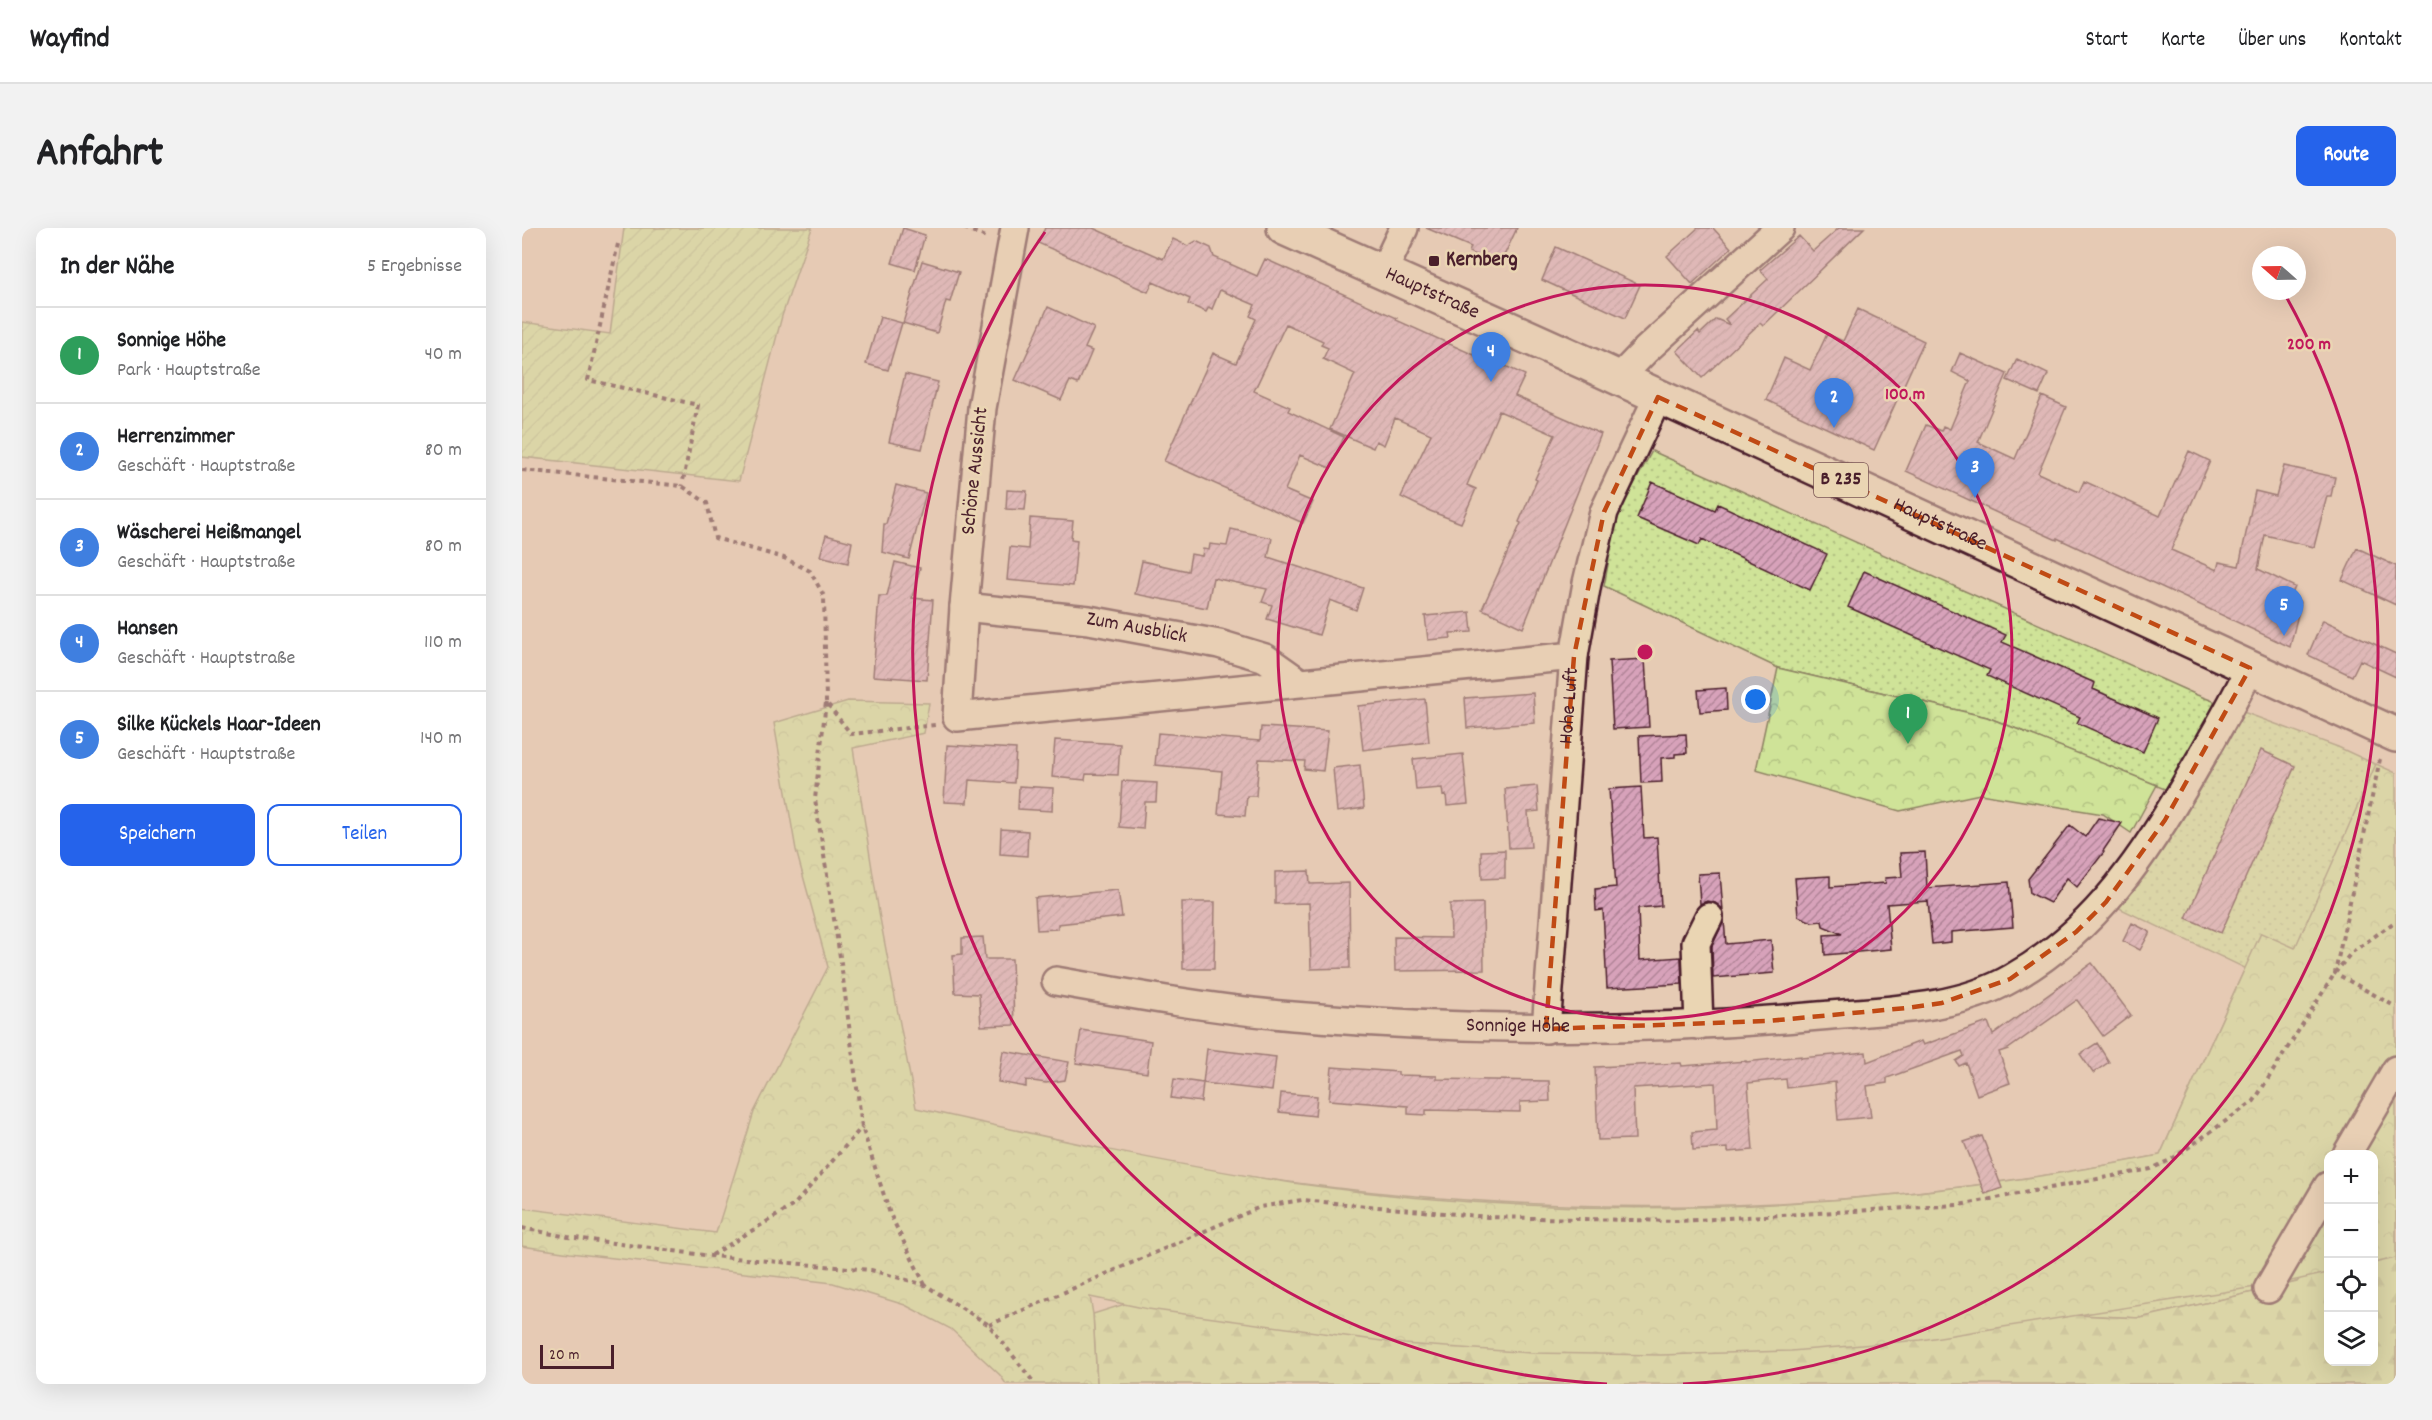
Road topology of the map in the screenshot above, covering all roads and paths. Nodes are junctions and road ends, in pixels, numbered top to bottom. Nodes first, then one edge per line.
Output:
1 (964, 228) edge
2 (1016, 228) edge
3 (1284, 228) edge
4 (1404, 228) edge
5 (1780, 228) edge
6 (986, 237) dead end
7 (618, 244) dead end
8 (1383, 272) junction
9 (1619, 378) junction
10 (1658, 397) junction
11 (522, 470) edge
12 (682, 486) junction
13 (964, 607) junction
14 (1574, 656) junction
15 (2250, 668) junction
16 (1299, 682) junction
17 (826, 702) junction
18 (957, 717) junction
19 (2388, 746) edge
20 (1709, 916) dead end
21 (2396, 921) edge
22 (2335, 973) junction
23 (1056, 981) dead end
24 (2396, 1007) edge
25 (1700, 1024) junction
26 (1546, 1029) junction
27 (2396, 1070) edge
28 (862, 1127) junction
29 (2350, 1150) edge
30 (2324, 1193) edge
31 (522, 1228) edge
32 (711, 1256) junction
33 (925, 1285) junction
34 (2268, 1289) dead end
35 (989, 1325) junction
36 (1035, 1384) edge

1 - 6 path
2 - 13 street, Schöne Aussicht
3 - 8 main road, Hauptstraße / B 235
4 - 8 street
5 - 9 street
7 - 12 path
8 - 9 main road, Hauptstraße / B 235
9 - 10 main road, Hauptstraße / B 235
10 - 14 street, Hohe Luft
10 - 15 main road, Hauptstraße / B 235
11 - 12 path
12 - 17 path
13 - 16 street, Zum Ausblick
13 - 18 street, Schöne Aussicht
14 - 16 street
14 - 26 street, Hohe Luft
15 - 19 main road, Hauptstraße / B 235
15 - 25 street, Sonnige Höhe
16 - 18 street
17 - 18 path
17 - 28 path
19 - 22 path
20 - 25 street
21 - 22 path
22 - 24 path
22 - 35 path
23 - 26 street, Sonnige Höhe
25 - 26 street, Sonnige Höhe
27 - 29 street
28 - 32 path
28 - 33 path
30 - 34 street
31 - 32 path
32 - 33 path
33 - 35 path
35 - 36 path

